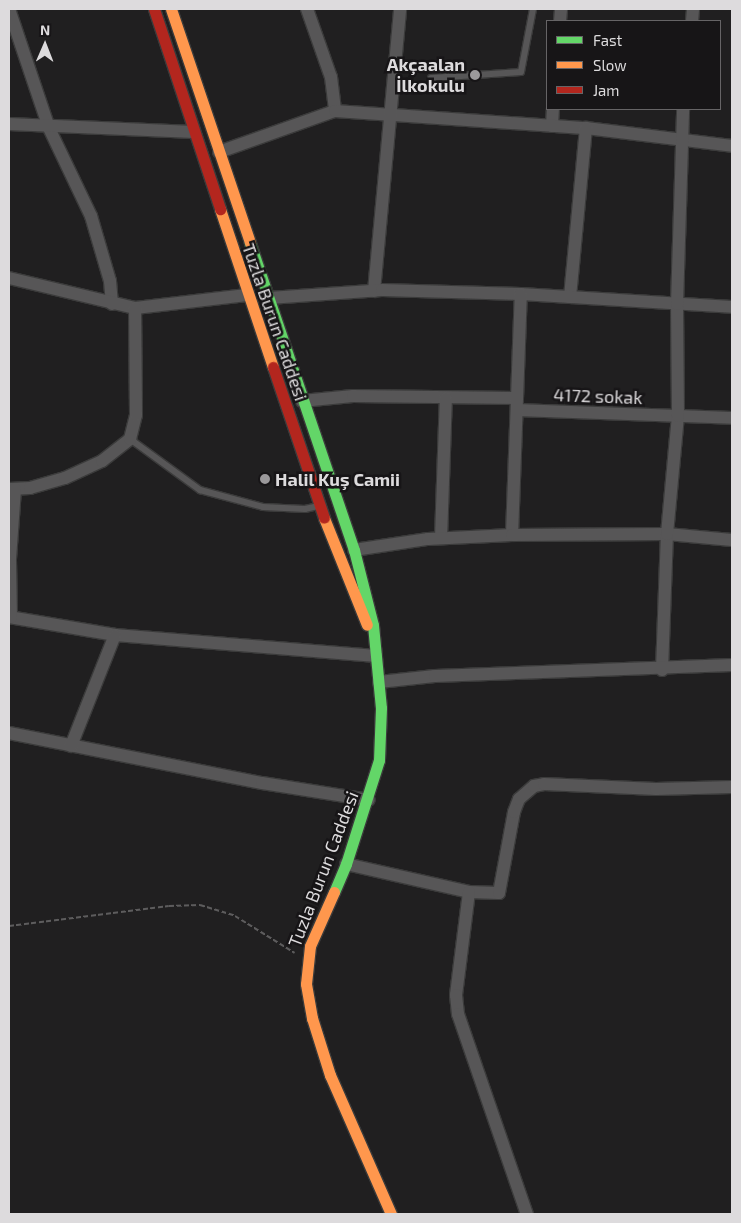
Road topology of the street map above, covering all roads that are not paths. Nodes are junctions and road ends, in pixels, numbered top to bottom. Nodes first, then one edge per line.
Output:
1 (9, 9) edge
2 (154, 9) edge
3 (171, 9) edge
4 (307, 9) edge
5 (400, 9) edge
6 (533, 9) edge
7 (431, 78) dead end
8 (553, 110) edge
9 (683, 110) edge
10 (335, 111) junction
11 (388, 114) junction
12 (9, 124) edge
13 (552, 126) junction
14 (49, 128) junction
15 (586, 128) junction
16 (194, 132) junction
17 (680, 140) junction
18 (732, 146) edge
19 (219, 152) junction
20 (9, 278) edge
21 (374, 291) junction
22 (521, 294) junction
23 (247, 295) junction
24 (570, 297) junction
25 (270, 298) junction
26 (112, 304) junction
27 (677, 304) junction
28 (732, 307) edge
29 (135, 308) junction
30 (446, 398) junction
31 (302, 401) junction
32 (517, 404) junction
33 (678, 416) junction
34 (732, 418) edge
35 (130, 440) junction
36 (12, 489) edge
37 (319, 506) junction
38 (667, 534) junction
39 (512, 535) junction
40 (440, 538) junction
41 (732, 540) edge
42 (354, 550) junction
43 (10, 617) edge
44 (115, 635) junction
45 (375, 642) junction
46 (376, 656) junction
47 (732, 665) edge
48 (662, 670) junction
49 (379, 682) junction
50 (9, 733) edge
51 (71, 746) junction
52 (732, 787) edge
53 (369, 800) junction
54 (346, 864) junction
55 (468, 892) junction
56 (391, 1214) edge
57 (527, 1214) edge

1 - 14 street
2 - 16 main road, Tuzla Burun Caddesi
3 - 19 main road, Tuzla Burun Caddesi
4 - 10 street
5 - 11 street
6 - 7 lane
8 - 13 street
9 - 17 street
10 - 11 street
10 - 19 street
11 - 13 street
11 - 21 street
12 - 14 street
13 - 15 street
14 - 16 street
14 - 26 street
15 - 17 street
15 - 24 street
16 - 23 main road, Tuzla Burun Caddesi
17 - 18 street
17 - 27 street
19 - 25 main road, Tuzla Burun Caddesi
20 - 26 street
21 - 22 street
21 - 25 street
22 - 24 street
22 - 32 street
23 - 29 street
23 - 37 main road, Tuzla Burun Caddesi
24 - 27 street
25 - 31 main road, Tuzla Burun Caddesi
26 - 29 street
27 - 28 street
27 - 33 street
29 - 35 street
30 - 31 street, 4172 sokak
30 - 32 street, 4172 sokak
30 - 40 street
31 - 42 main road, Tuzla Burun Caddesi
32 - 33 street, 4172 sokak
32 - 39 street
33 - 34 street, 4172 sokak
33 - 38 street
35 - 36 street
35 - 37 lane
36 - 43 street
37 - 45 main road, Tuzla Burun Caddesi
38 - 39 street
38 - 41 street
38 - 48 street
39 - 40 street
40 - 42 street
42 - 45 main road, Tuzla Burun Caddesi
43 - 44 street
44 - 46 street
44 - 51 street
45 - 46 main road, Tuzla Burun Caddesi
46 - 49 main road, Tuzla Burun Caddesi
47 - 48 street
48 - 49 street
49 - 53 main road, Tuzla Burun Caddesi
50 - 51 street
51 - 53 street
52 - 55 street
53 - 54 main road, Tuzla Burun Caddesi
54 - 55 street
54 - 56 main road, Tuzla Burun Caddesi
55 - 57 street

